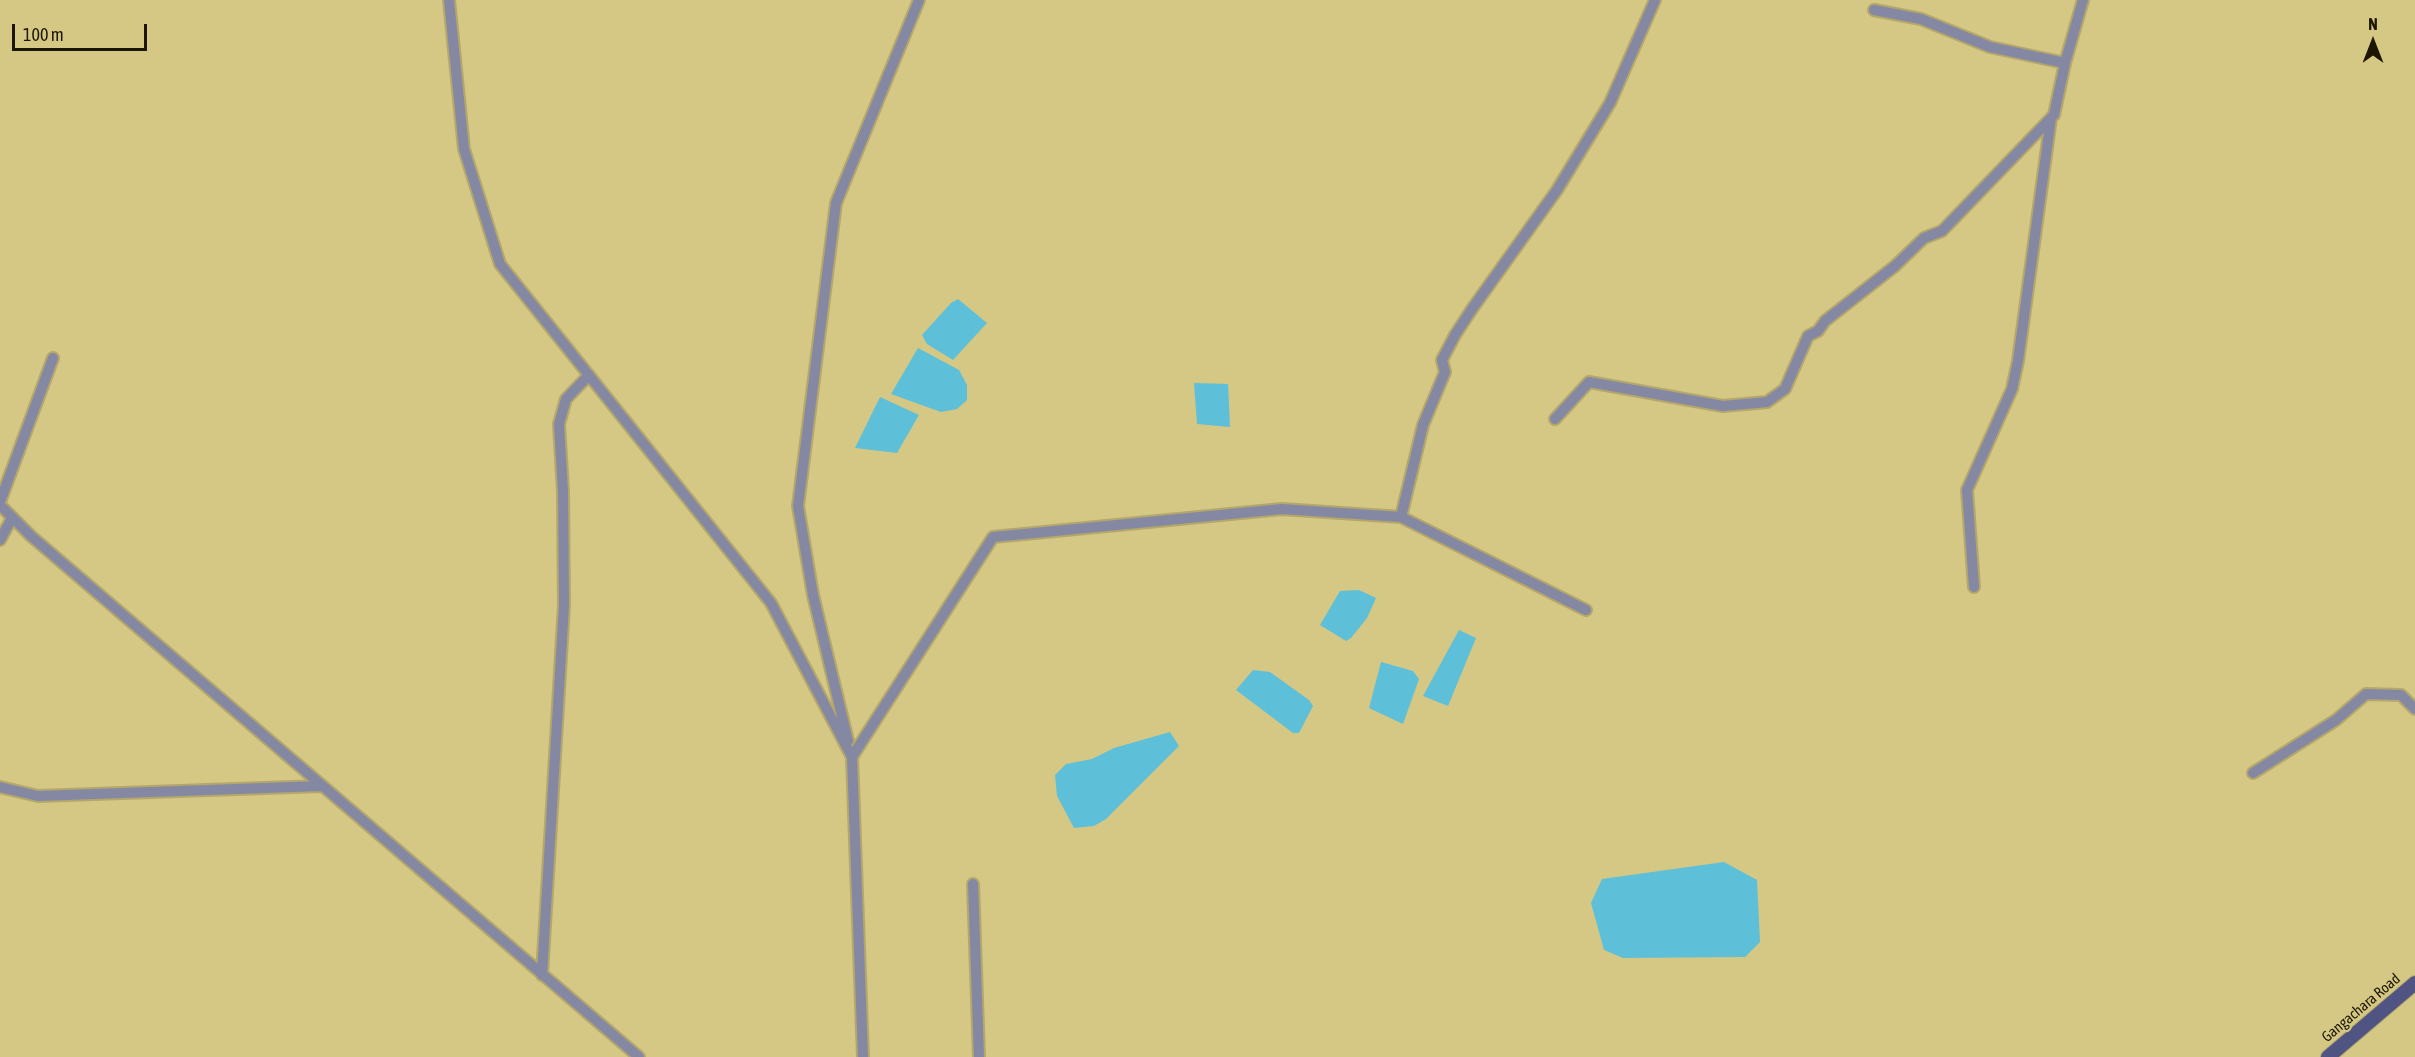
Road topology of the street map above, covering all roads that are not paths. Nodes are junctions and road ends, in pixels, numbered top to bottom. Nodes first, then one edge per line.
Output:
1 (450, 0) edge
2 (919, 0) edge
3 (1655, 0) edge
4 (2083, 0) edge
5 (1874, 10) dead end
6 (2065, 63) junction
7 (2051, 118) junction
8 (53, 358) dead end
9 (589, 375) junction
10 (1555, 419) dead end
11 (0, 504) edge
12 (1401, 517) junction
13 (12, 518) junction
14 (0, 540) edge
15 (1974, 586) dead end
16 (1586, 610) dead end
17 (2415, 709) edge
18 (852, 757) junction
19 (2253, 773) dead end
20 (321, 786) junction
21 (0, 787) edge
22 (973, 884) dead end
23 (542, 975) junction
24 (2415, 983) edge
25 (639, 1057) edge
26 (863, 1057) edge
27 (979, 1057) edge
28 (2328, 1057) edge

1 - 9 street
2 - 18 street
3 - 12 street
4 - 6 street
5 - 6 street
6 - 7 street
7 - 10 street
7 - 15 street
8 - 11 street
9 - 18 street
9 - 23 street
11 - 13 street
12 - 16 street
12 - 18 street
13 - 14 street
13 - 20 street
17 - 19 street
18 - 26 street
20 - 21 street
20 - 23 street
22 - 27 street
23 - 25 street
24 - 28 main road, Gangachara Road

